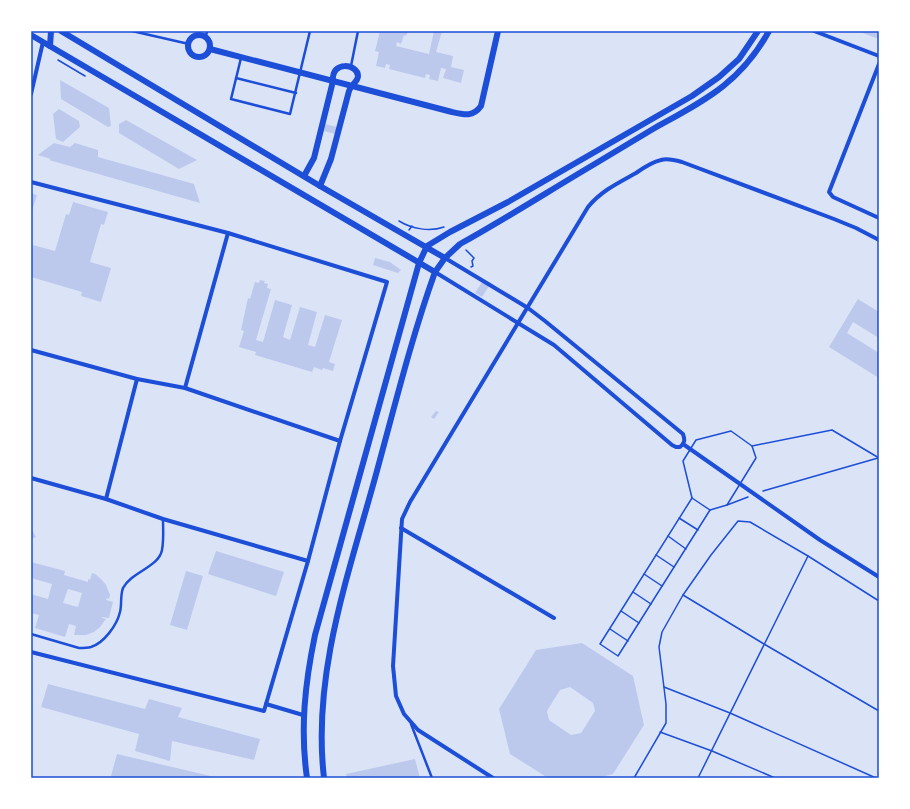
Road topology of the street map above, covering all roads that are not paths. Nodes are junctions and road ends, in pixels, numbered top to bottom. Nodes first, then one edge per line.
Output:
1 (51, 31) edge
2 (61, 31) edge
3 (132, 31) edge
4 (310, 31) edge
5 (358, 31) edge
6 (498, 31) edge
7 (758, 31) edge
8 (769, 31) edge
9 (814, 31) edge
10 (206, 34) edge
11 (31, 35) edge
12 (42, 42) junction
13 (189, 44) junction
14 (50, 46) junction
15 (210, 49) junction
16 (879, 56) edge
17 (241, 58) junction
18 (879, 64) edge
19 (350, 67) junction
20 (301, 73) junction
21 (236, 78) junction
22 (333, 81) junction
23 (351, 86) junction
24 (296, 93) junction
25 (31, 94) edge
26 (304, 176) junction
27 (31, 182) edge
28 (320, 186) junction
29 (879, 218) edge
30 (228, 233) junction
31 (879, 240) edge
32 (427, 246) junction
33 (445, 258) junction
34 (419, 263) junction
35 (435, 272) junction
36 (528, 308) junction
37 (518, 324) junction
38 (31, 350) edge
39 (137, 379) junction
40 (185, 388) junction
41 (340, 441) junction
42 (684, 444) junction
43 (31, 478) edge
44 (106, 499) junction
45 (163, 519) junction
46 (400, 528) junction
47 (308, 561) junction
48 (879, 577) edge
49 (554, 618) dead end
50 (31, 634) edge
51 (31, 652) edge
52 (266, 704) junction
53 (303, 715) junction
54 (410, 722) junction
55 (307, 778) edge
56 (324, 778) edge
57 (432, 778) edge
58 (492, 778) edge

1 - 14 street
2 - 26 street
3 - 13 lane
4 - 20 lane
5 - 19 lane
6 - 23 street
7 - 32 street
8 - 33 street
9 - 16 street
10 - 13 street
10 - 15 street
11 - 12 street
12 - 14 street
12 - 25 street
13 - 15 street
14 - 34 street
15 - 17 street
17 - 20 street
17 - 21 lane
18 - 29 street
19 - 22 street
19 - 23 street
20 - 22 street
20 - 24 lane
21 - 24 lane
21 - 24 lane
22 - 23 street
22 - 26 street
23 - 28 street
26 - 28 street
27 - 30 street
28 - 32 street
30 - 40 street
30 - 41 street
31 - 36 street
32 - 33 street
32 - 34 street
33 - 35 street
33 - 36 street
34 - 35 street
34 - 53 street
35 - 37 street
35 - 56 street
36 - 37 street
36 - 42 street
37 - 42 street
37 - 46 street
38 - 39 street
39 - 40 street
39 - 44 street
40 - 41 street
41 - 47 street
42 - 48 street
43 - 44 street
44 - 45 street
45 - 47 street
45 - 50 lane
46 - 49 street
46 - 54 street
47 - 52 street
51 - 52 street
52 - 53 street
53 - 55 street
54 - 57 lane
54 - 58 street

